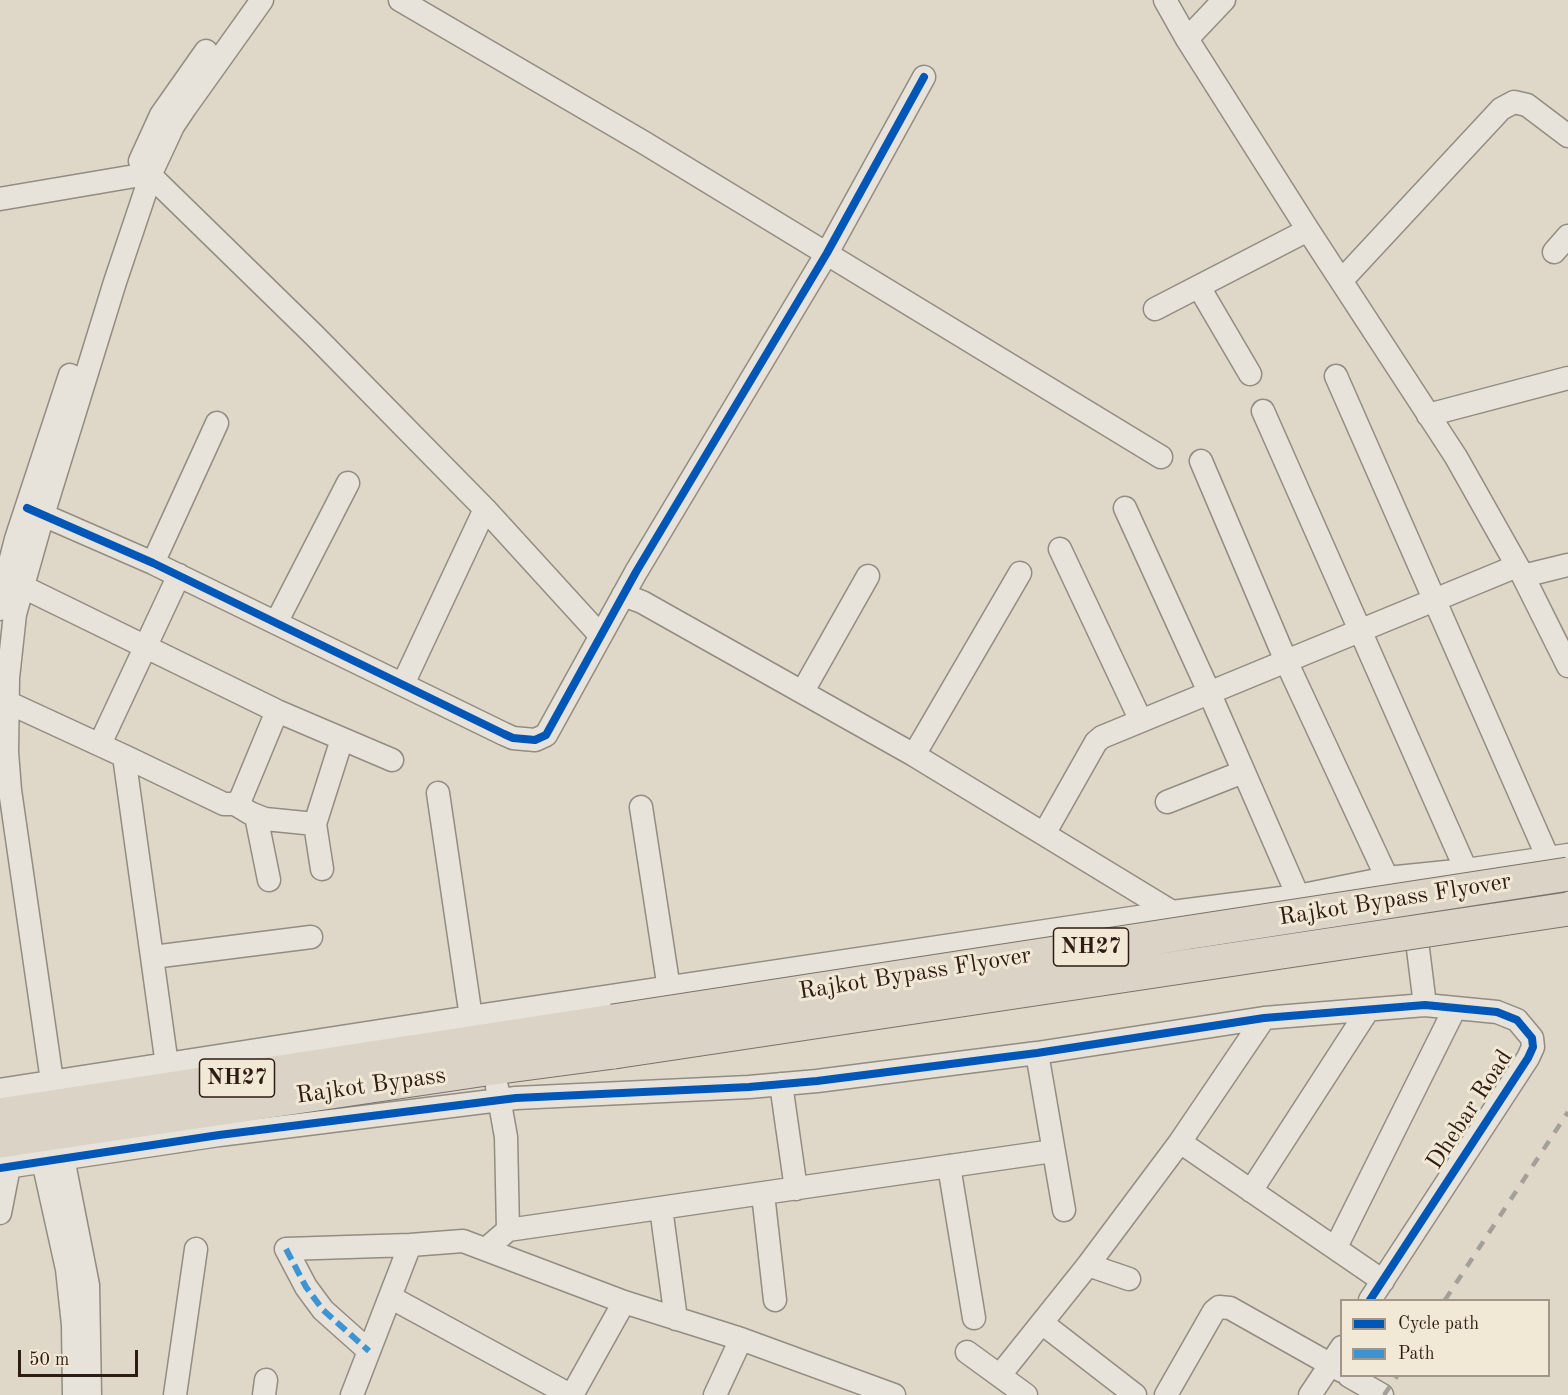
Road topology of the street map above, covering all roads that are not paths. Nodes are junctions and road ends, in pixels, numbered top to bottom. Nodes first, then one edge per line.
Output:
1 (244, 0) edge
2 (262, 0) edge
3 (400, 0) edge
4 (1165, 0) edge
5 (1224, 0) edge
6 (1187, 39) junction
7 (924, 77) dead end
8 (1568, 136) edge
9 (143, 176) junction
10 (0, 199) edge
11 (1308, 230) junction
12 (827, 253) junction
13 (1342, 280) junction
14 (1199, 287) junction
15 (1155, 309) dead end
16 (1250, 374) dead end
17 (1336, 376) dead end
18 (1568, 378) edge
19 (1263, 411) dead end
20 (1428, 415) junction
21 (217, 423) dead end
22 (1161, 457) dead end
23 (1201, 461) dead end
24 (348, 483) dead end
25 (1125, 508) dead end
26 (485, 509) junction
27 (35, 512) junction
28 (1060, 549) dead end
29 (153, 563) junction
30 (1568, 565) edge
31 (1520, 571) junction
32 (1020, 573) dead end
33 (179, 575) junction
34 (868, 576) dead end
35 (14, 583) junction
36 (623, 595) junction
37 (1435, 600) junction
38 (0, 611) edge
39 (276, 623) junction
40 (1361, 631) junction
41 (600, 635) junction
42 (11, 637) junction
43 (146, 647) junction
44 (1286, 661) junction
45 (1568, 666) edge
46 (403, 684) junction
47 (803, 691) junction
48 (1209, 692) junction
49 (7, 702) junction
50 (277, 711) junction
51 (1141, 721) junction
52 (342, 739) junction
53 (100, 744) junction
54 (914, 755) junction
55 (124, 756) junction
56 (392, 760) dead end
57 (1243, 772) junction
58 (438, 793) dead end
59 (1167, 802) dead end
60 (235, 804) junction
61 (641, 807) dead end
62 (256, 816) junction
63 (0, 817) edge
64 (315, 824) junction
65 (1044, 834) junction
66 (1561, 862) edge
67 (321, 869) dead end
68 (1466, 870) junction
69 (1395, 877) junction
70 (269, 879) dead end
71 (1298, 896) junction
72 (1568, 909) edge
73 (1172, 912) junction
74 (311, 937) dead end
75 (153, 957) junction
76 (669, 989) junction
77 (1425, 1005) junction
78 (1455, 1008) junction
79 (1368, 1010) junction
80 (1264, 1018) junction
81 (371, 1033) junction
82 (614, 1037) junction
83 (479, 1042) junction
84 (415, 1051) junction
85 (1037, 1053) junction
86 (167, 1065) junction
87 (45, 1083) junction
88 (781, 1084) junction
89 (0, 1090) edge
90 (501, 1100) junction
91 (0, 1114) edge
92 (1180, 1142) junction
93 (1053, 1151) junction
94 (3, 1159) edge
95 (53, 1160) junction
96 (949, 1166) junction
97 (796, 1189) junction
98 (1251, 1191) junction
99 (763, 1194) junction
100 (661, 1208) junction
101 (1064, 1210) dead end
102 (0, 1213) edge
103 (508, 1230) junction
104 (410, 1245) junction
105 (1336, 1247) junction
106 (196, 1249) dead end
107 (486, 1249) junction
108 (1088, 1265) junction
109 (1129, 1279) dead end
110 (1383, 1281) junction
111 (390, 1297) junction
112 (1371, 1299) edge
113 (775, 1300) dead end
114 (624, 1302) junction
115 (974, 1318) dead end
116 (676, 1319) junction
117 (1042, 1323) junction
118 (741, 1339) junction
119 (369, 1351) junction
120 (967, 1353) dead end
121 (1340, 1363) edge
122 (1340, 1365) edge
123 (1000, 1376) junction
124 (1358, 1377) edge
125 (881, 1393) edge
126 (74, 1395) edge
127 (90, 1395) edge
128 (175, 1395) edge
129 (352, 1395) edge
130 (571, 1395) edge
131 (715, 1395) edge
132 (1026, 1395) edge
133 (1135, 1395) edge
134 (1166, 1395) edge
135 (1310, 1395) edge
136 (1382, 1395) edge

1 - 9 street
2 - 9 street
3 - 12 street
4 - 6 street
5 - 6 street
6 - 11 street
7 - 12 street
8 - 13 street
9 - 10 street
9 - 26 street
9 - 27 street
11 - 13 street
11 - 14 street
12 - 22 street
12 - 36 street
13 - 20 street
14 - 15 street
14 - 16 street
17 - 37 street
18 - 20 street
19 - 40 street
20 - 31 street
21 - 29 street
23 - 44 street
24 - 39 street
25 - 48 street
26 - 41 street
26 - 46 street
27 - 29 street
27 - 35 street
28 - 51 street
29 - 33 street
30 - 31 street
31 - 37 street
31 - 45 street
32 - 54 street
33 - 39 street
33 - 43 street
34 - 47 street
35 - 38 street
35 - 42 street
35 - 43 street
36 - 41 street
36 - 47 street
37 - 40 street
37 - 66 street
38 - 42 street
39 - 46 street
40 - 44 street
40 - 68 street
41 - 46 street
42 - 49 street
43 - 50 street
43 - 53 street
44 - 48 street
44 - 69 street
47 - 54 street
48 - 51 street
48 - 57 street
49 - 53 street
49 - 87 street
50 - 52 street
50 - 60 street
51 - 65 street
52 - 56 street
52 - 64 street
53 - 55 street
54 - 65 street
55 - 60 street
55 - 75 street
57 - 59 street
57 - 71 street
58 - 83 street
60 - 62 street
61 - 76 street
62 - 64 street
62 - 70 street
63 - 87 street
64 - 67 street
65 - 73 street
66 - 68 street
66 - 82 highway, Rajkot Bypass Flyover / NH27, bridge
68 - 69 street
69 - 71 street
69 - 77 street
71 - 73 street
72 - 82 highway, Rajkot Bypass Flyover / NH27, bridge
73 - 76 street
74 - 75 street
75 - 86 street
76 - 83 street
77 - 78 street, Dhebar Road
77 - 79 street, Dhebar Road
78 - 105 street
78 - 110 street, Dhebar Road
79 - 80 street, Dhebar Road
79 - 98 street
80 - 85 street, Dhebar Road
80 - 92 street
81 - 83 street
81 - 84 highway
81 - 86 street
82 - 83 highway, Rajkot Bypass Flyover / NH27
83 - 84 highway, Rajkot Bypass / NH27
83 - 90 street
83 - 94 highway, Rajkot Bypass / NH27
84 - 91 highway, Rajkot Bypass / NH27
85 - 88 street, Dhebar Road
85 - 93 street
86 - 87 street
87 - 89 street
88 - 90 street, Dhebar Road
88 - 97 street
90 - 95 street, Dhebar Road
90 - 103 street
92 - 98 street
92 - 108 street
93 - 96 street
93 - 101 street
94 - 95 street, Dhebar Road
94 - 102 street
95 - 126 street
95 - 127 street
96 - 97 street
96 - 115 street
97 - 99 street
98 - 105 street
99 - 100 street
99 - 113 street
100 - 103 street
100 - 116 street
103 - 107 street
104 - 107 street
104 - 111 street
104 - 119 street
105 - 110 street
106 - 128 street
107 - 114 street
108 - 109 street
108 - 117 street
110 - 112 street, Dhebar Road
111 - 119 street
111 - 130 street
114 - 116 street
114 - 130 street
116 - 118 street
117 - 123 street
117 - 133 street
118 - 125 street
118 - 131 street
119 - 129 street
120 - 123 street
121 - 134 street
122 - 135 street
123 - 132 street
124 - 136 street

